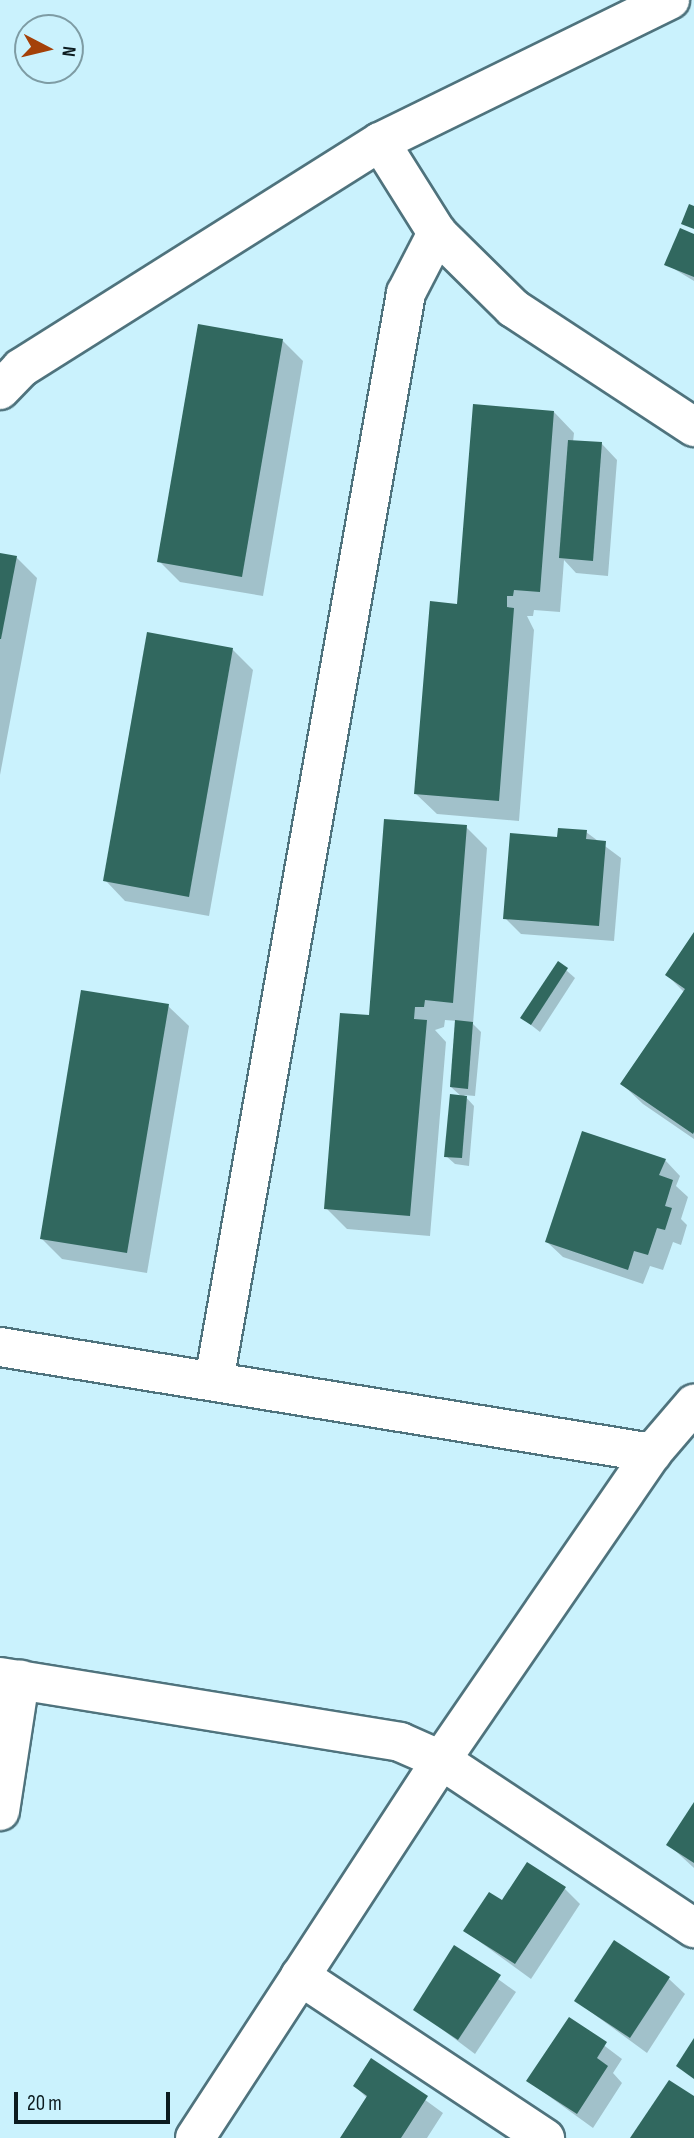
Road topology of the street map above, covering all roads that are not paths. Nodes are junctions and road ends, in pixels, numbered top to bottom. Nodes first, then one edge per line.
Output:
1 (670, 0) edge
2 (380, 142) junction
3 (437, 233) junction
4 (0, 390) edge
5 (694, 427) edge
6 (0, 1347) edge
7 (214, 1381) junction
8 (694, 1404) edge
9 (652, 1452) junction
10 (10, 1678) edge
11 (441, 1760) junction
12 (0, 1811) edge
13 (694, 1928) edge
14 (300, 1976) junction
15 (195, 2138) edge
16 (545, 2138) edge

1 - 2 street
2 - 3 street
2 - 4 street
3 - 5 street
3 - 7 street
6 - 7 street
7 - 9 street
8 - 9 street
9 - 11 street
10 - 11 street
10 - 12 street
11 - 13 street
11 - 14 street
14 - 15 street
14 - 16 street

